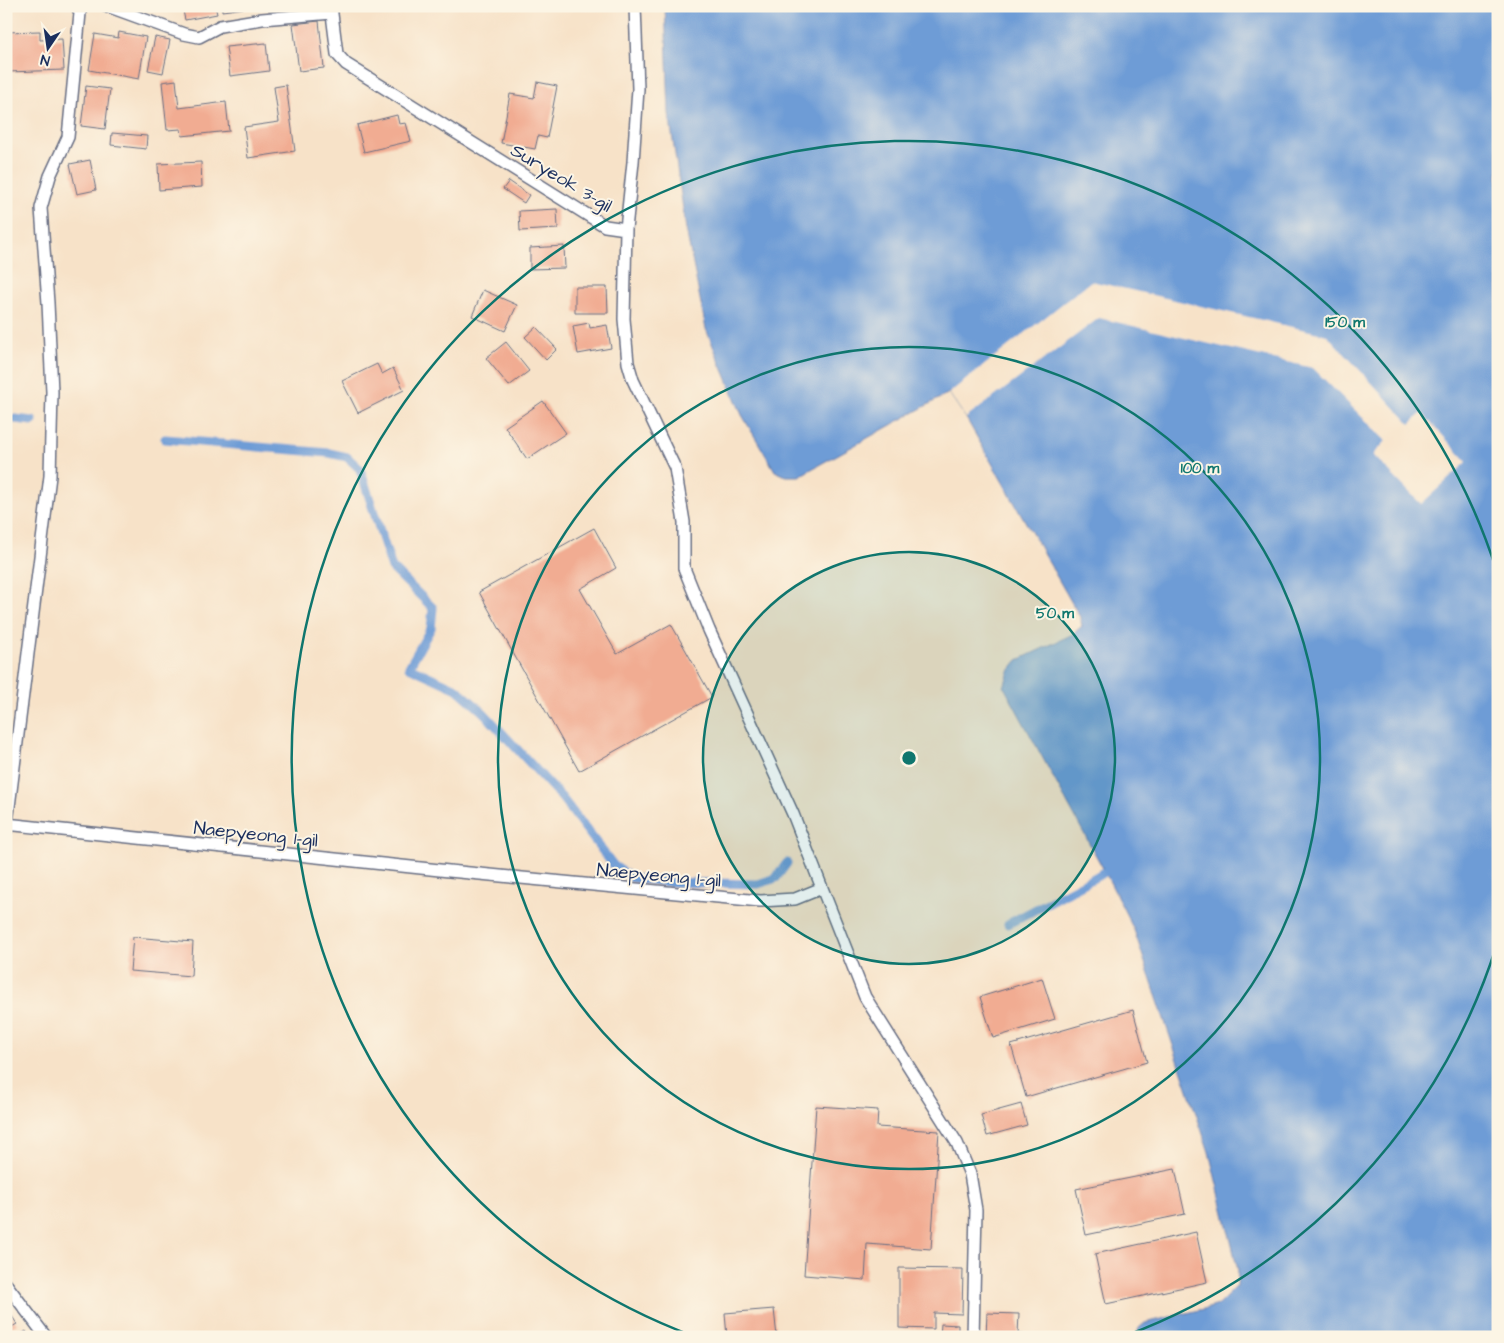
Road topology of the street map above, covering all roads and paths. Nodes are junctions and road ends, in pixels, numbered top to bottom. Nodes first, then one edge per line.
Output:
1 (78, 6) edge
2 (107, 6) edge
3 (635, 6) edge
4 (332, 10) edge
5 (626, 229) junction
6 (7, 824) edge
7 (6, 830) edge
8 (822, 888) junction
9 (6, 1284) edge
10 (46, 1337) edge
11 (973, 1337) edge

1 - 6 lane
2 - 4 lane
3 - 5 lane, Suryeok 3-gil
4 - 5 lane, Suryeok 3-gil
5 - 8 lane
6 - 7 lane
6 - 8 lane, Naepyeong 1-gil
8 - 11 lane
9 - 10 lane

